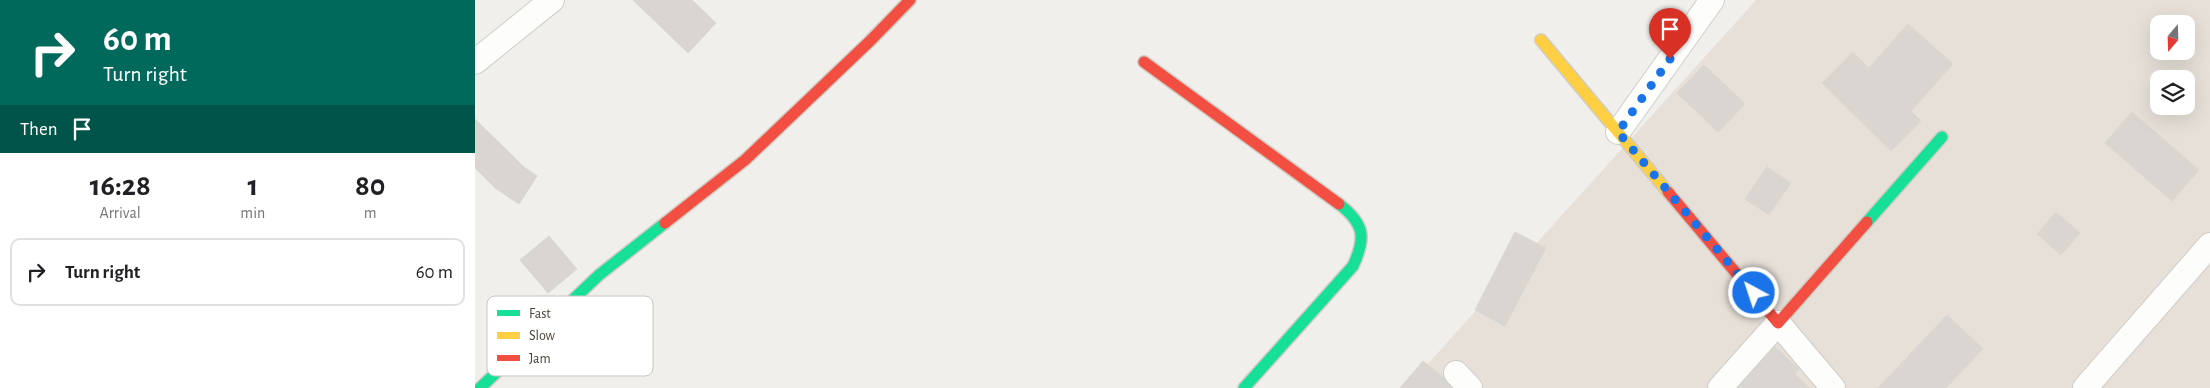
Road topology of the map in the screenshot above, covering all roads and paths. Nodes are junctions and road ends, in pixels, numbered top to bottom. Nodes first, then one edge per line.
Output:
1 (552, 0) edge
2 (910, 0) edge
3 (1712, 0) edge
4 (1541, 40) dead end
5 (475, 62) edge
6 (1144, 62) dead end
7 (1618, 132) junction
8 (1942, 137) dead end
9 (2210, 245) edge
10 (577, 296) edge
11 (1779, 323) junction
12 (493, 376) edge
13 (480, 388) edge
14 (1243, 388) edge
15 (1720, 388) edge
16 (1833, 388) edge
17 (2085, 388) edge

1 - 5 street
2 - 10 street
3 - 7 street
4 - 7 street
6 - 14 street
7 - 11 street
8 - 11 street
9 - 17 street
11 - 15 street
11 - 16 street
12 - 13 street

